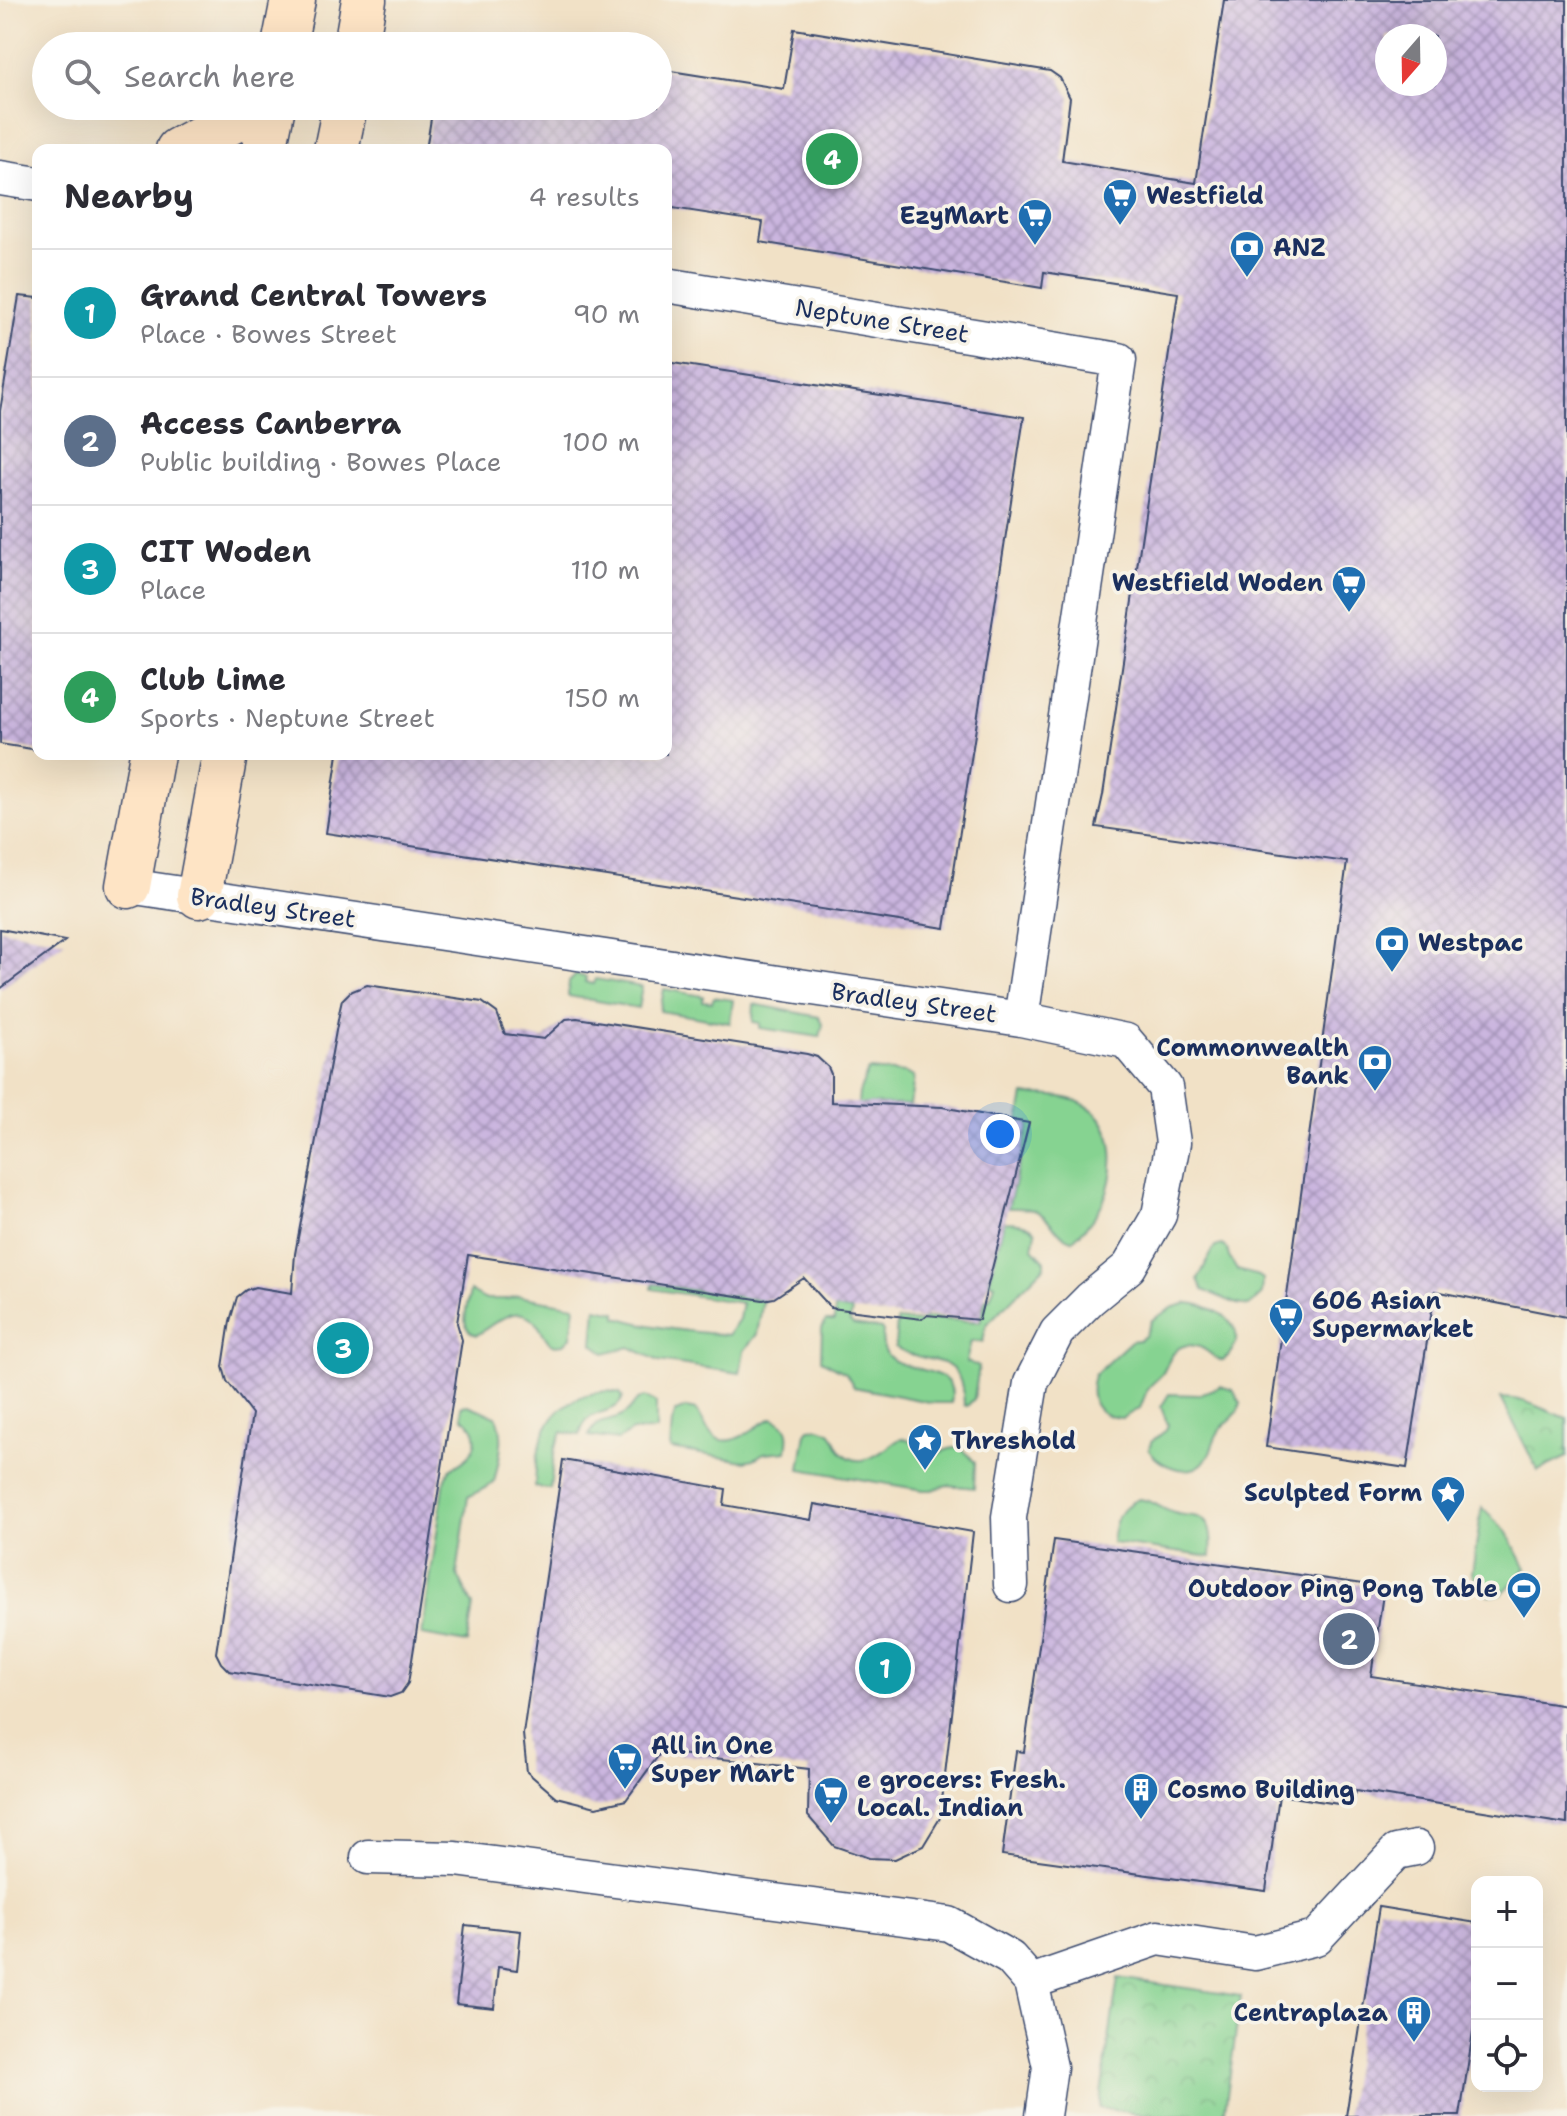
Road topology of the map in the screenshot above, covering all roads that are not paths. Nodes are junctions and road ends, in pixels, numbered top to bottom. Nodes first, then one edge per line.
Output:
1 (293, 0) edge
2 (364, 0) edge
3 (287, 32) edge
4 (358, 32) edge
5 (235, 120) edge
6 (270, 120) edge
7 (342, 120) edge
8 (189, 144) edge
9 (265, 144) edge
10 (337, 144) edge
11 (0, 178) edge
12 (32, 183) edge
13 (672, 286) edge
14 (1098, 356) joint
15 (151, 760) edge
16 (224, 760) edge
17 (128, 886) joint
18 (199, 896) junction
19 (1021, 1019) junction
20 (1011, 1585) dead end
21 (1416, 1848) dead end
22 (368, 1857) dead end
23 (1031, 1982) junction
24 (1043, 2116) edge

1 - 3 street
2 - 4 street
5 - 8 street
6 - 9 street
7 - 10 street
11 - 12 street
13 - 14 street, Neptune Street
14 - 19 street, Bradley Street
15 - 17 street
16 - 18 street
17 - 18 street, Bradley Street
18 - 19 street, Bradley Street
19 - 20 street
21 - 23 street
22 - 23 street
23 - 24 street

